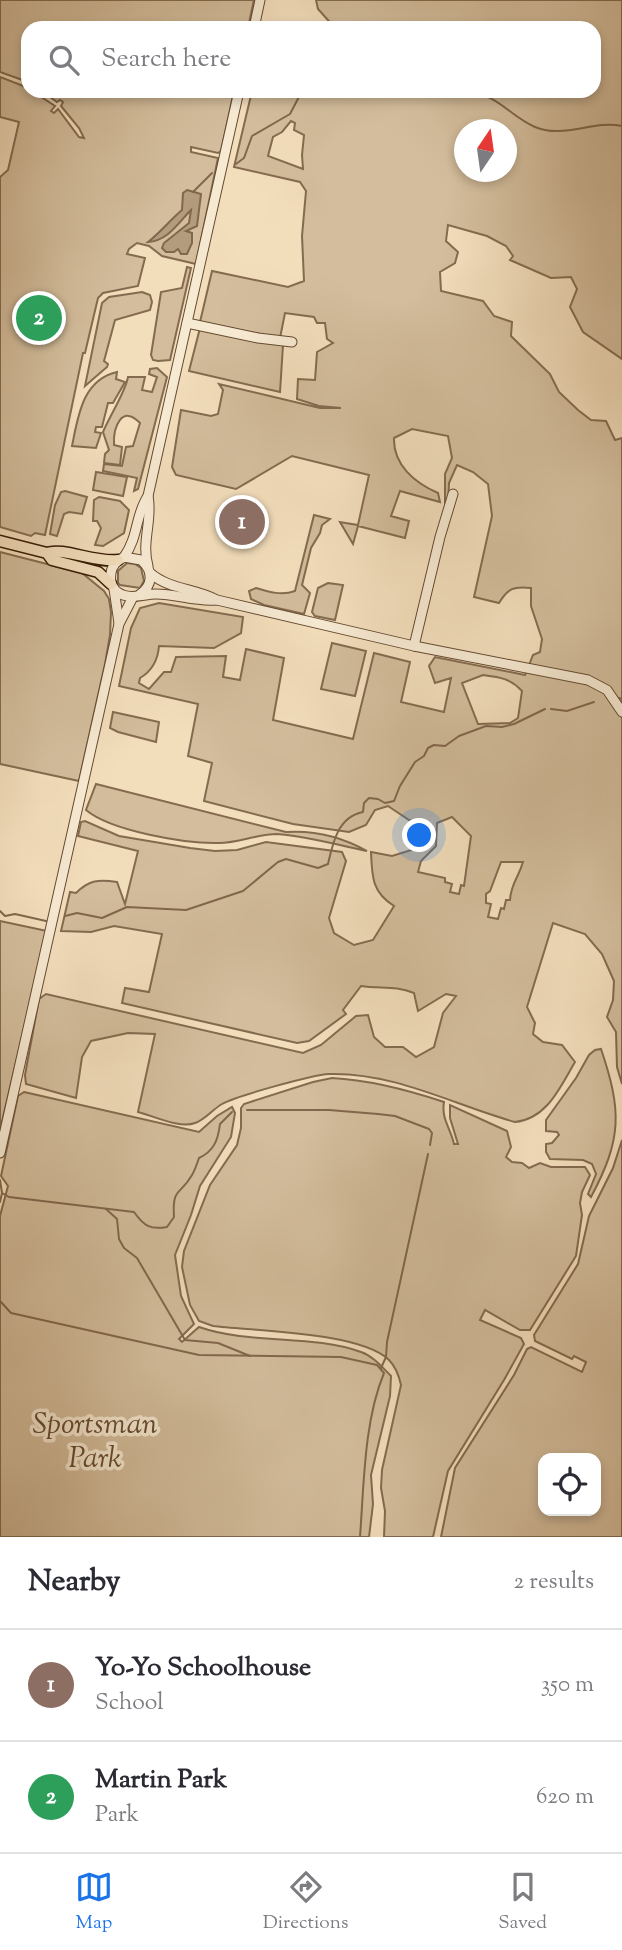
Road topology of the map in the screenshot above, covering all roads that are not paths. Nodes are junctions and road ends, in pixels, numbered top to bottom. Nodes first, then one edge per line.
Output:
1 (260, 0) edge
2 (256, 21) edge
3 (238, 98) edge
4 (187, 323) junction
5 (292, 342) dead end
6 (453, 494) dead end
7 (148, 496) junction
8 (0, 541) edge
9 (47, 553) junction
10 (121, 559) junction
11 (150, 571) junction
12 (112, 586) junction
13 (136, 596) junction
14 (217, 600) junction
15 (119, 624) junction
16 (414, 646) junction
17 (622, 712) edge
18 (0, 1153) edge

1 - 2 street
3 - 4 street
4 - 5 street
4 - 7 street
6 - 16 street
7 - 10 street
7 - 11 street
8 - 9 main road
9 - 10 main road
9 - 12 main road
10 - 11 street
10 - 12 street
11 - 13 street
11 - 14 street
12 - 13 street
12 - 15 street
13 - 14 street
13 - 15 street
14 - 16 street
15 - 18 street
16 - 17 street

